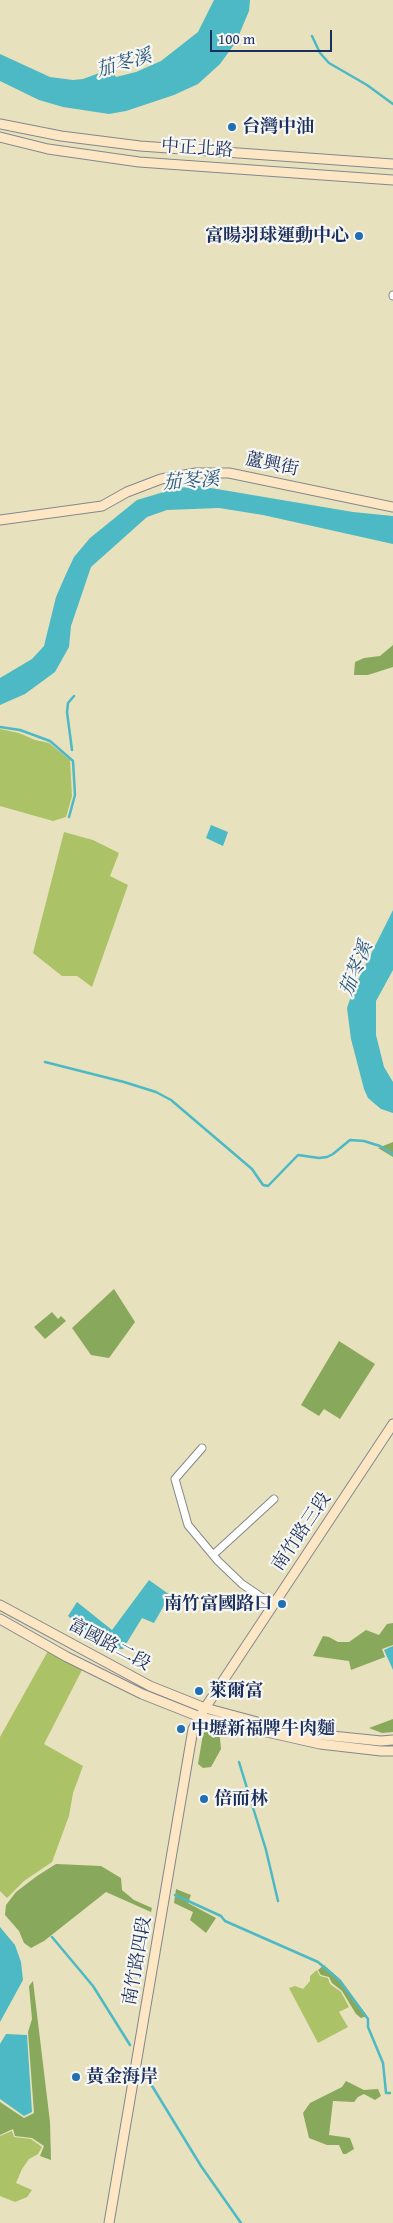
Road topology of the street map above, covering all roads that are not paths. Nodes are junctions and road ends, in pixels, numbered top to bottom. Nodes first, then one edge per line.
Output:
1 (0, 124) edge
2 (0, 138) edge
3 (393, 164) edge
4 (393, 180) edge
5 (393, 507) edge
6 (0, 520) edge
7 (393, 1424) edge
8 (202, 1448) dead end
9 (274, 1499) dead end
10 (213, 1555) junction
11 (0, 1605) edge
12 (273, 1605) junction
13 (0, 1620) edge
14 (205, 1708) junction
15 (200, 1717) junction
16 (393, 1740) edge
17 (393, 1751) edge
18 (109, 2223) edge

1 - 3 street, 中正北路
2 - 4 street, 中正北路
5 - 6 street, 蘆興街
7 - 12 street, 南竹路三段
8 - 10 street
9 - 10 street
10 - 12 street
11 - 14 street, 富國路二段
12 - 14 street, 南竹路三段
13 - 15 street, 富國路二段
14 - 15 street, 南竹路四段
14 - 16 street, 富國路二段
15 - 17 street, 富國路二段
15 - 18 street, 南竹路四段

